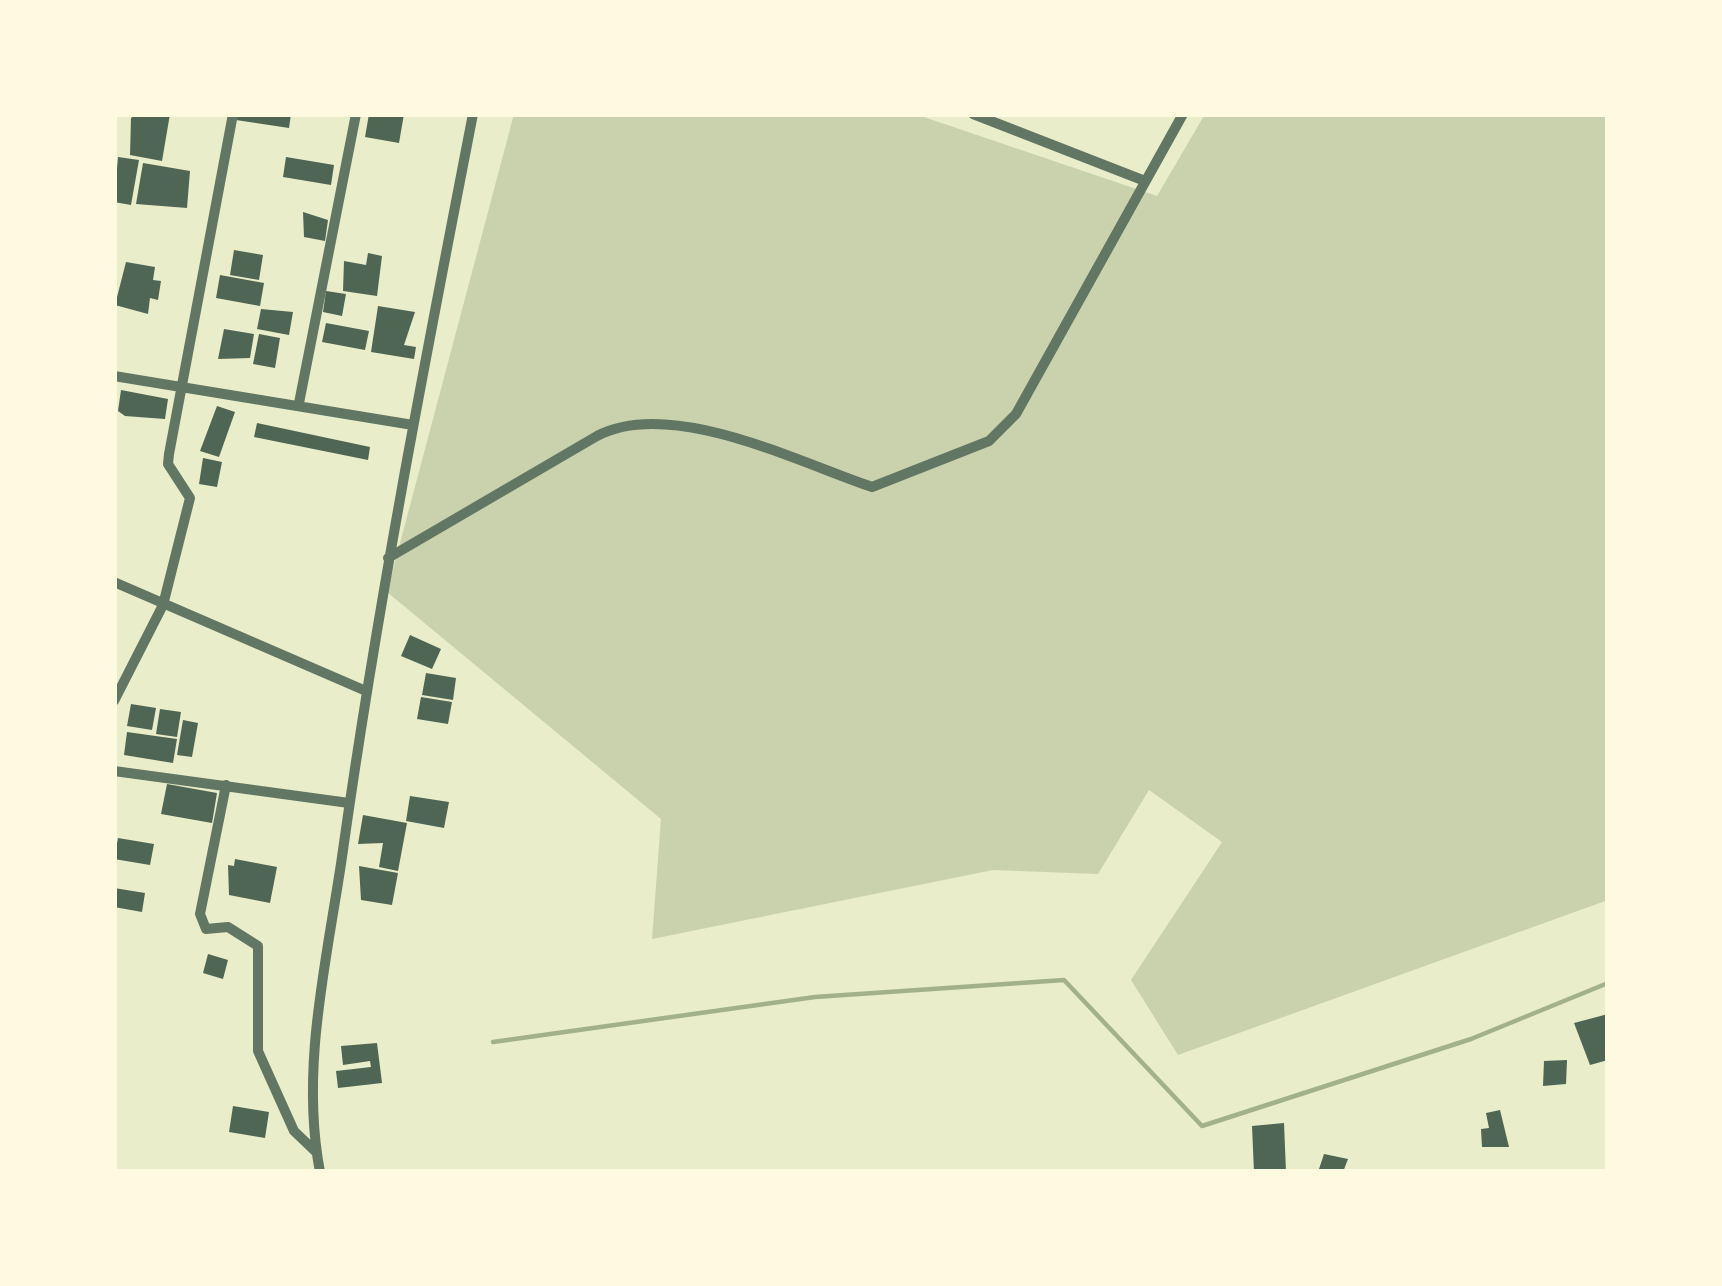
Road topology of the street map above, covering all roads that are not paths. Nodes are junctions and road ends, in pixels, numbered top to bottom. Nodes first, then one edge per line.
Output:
1 (232, 114) edge
2 (356, 114) edge
3 (473, 114) edge
4 (974, 114) edge
5 (1183, 114) edge
6 (1145, 181) junction
7 (114, 376) edge
8 (182, 386) junction
9 (299, 403) junction
10 (413, 425) junction
11 (388, 558) junction
12 (114, 582) edge
13 (163, 605) junction
14 (365, 692) junction
15 (114, 701) edge
16 (114, 771) edge
17 (226, 785) junction
18 (349, 803) junction
19 (316, 1153) junction
20 (320, 1172) edge

1 - 8 street
2 - 9 street
3 - 10 street
4 - 6 street
5 - 6 street
6 - 11 street
7 - 8 street
8 - 9 street
8 - 13 street
9 - 10 street
10 - 11 street
11 - 14 street
12 - 13 street
13 - 14 street
13 - 15 street
14 - 18 street
16 - 17 street
17 - 18 street
17 - 19 street
18 - 19 street
19 - 20 street

